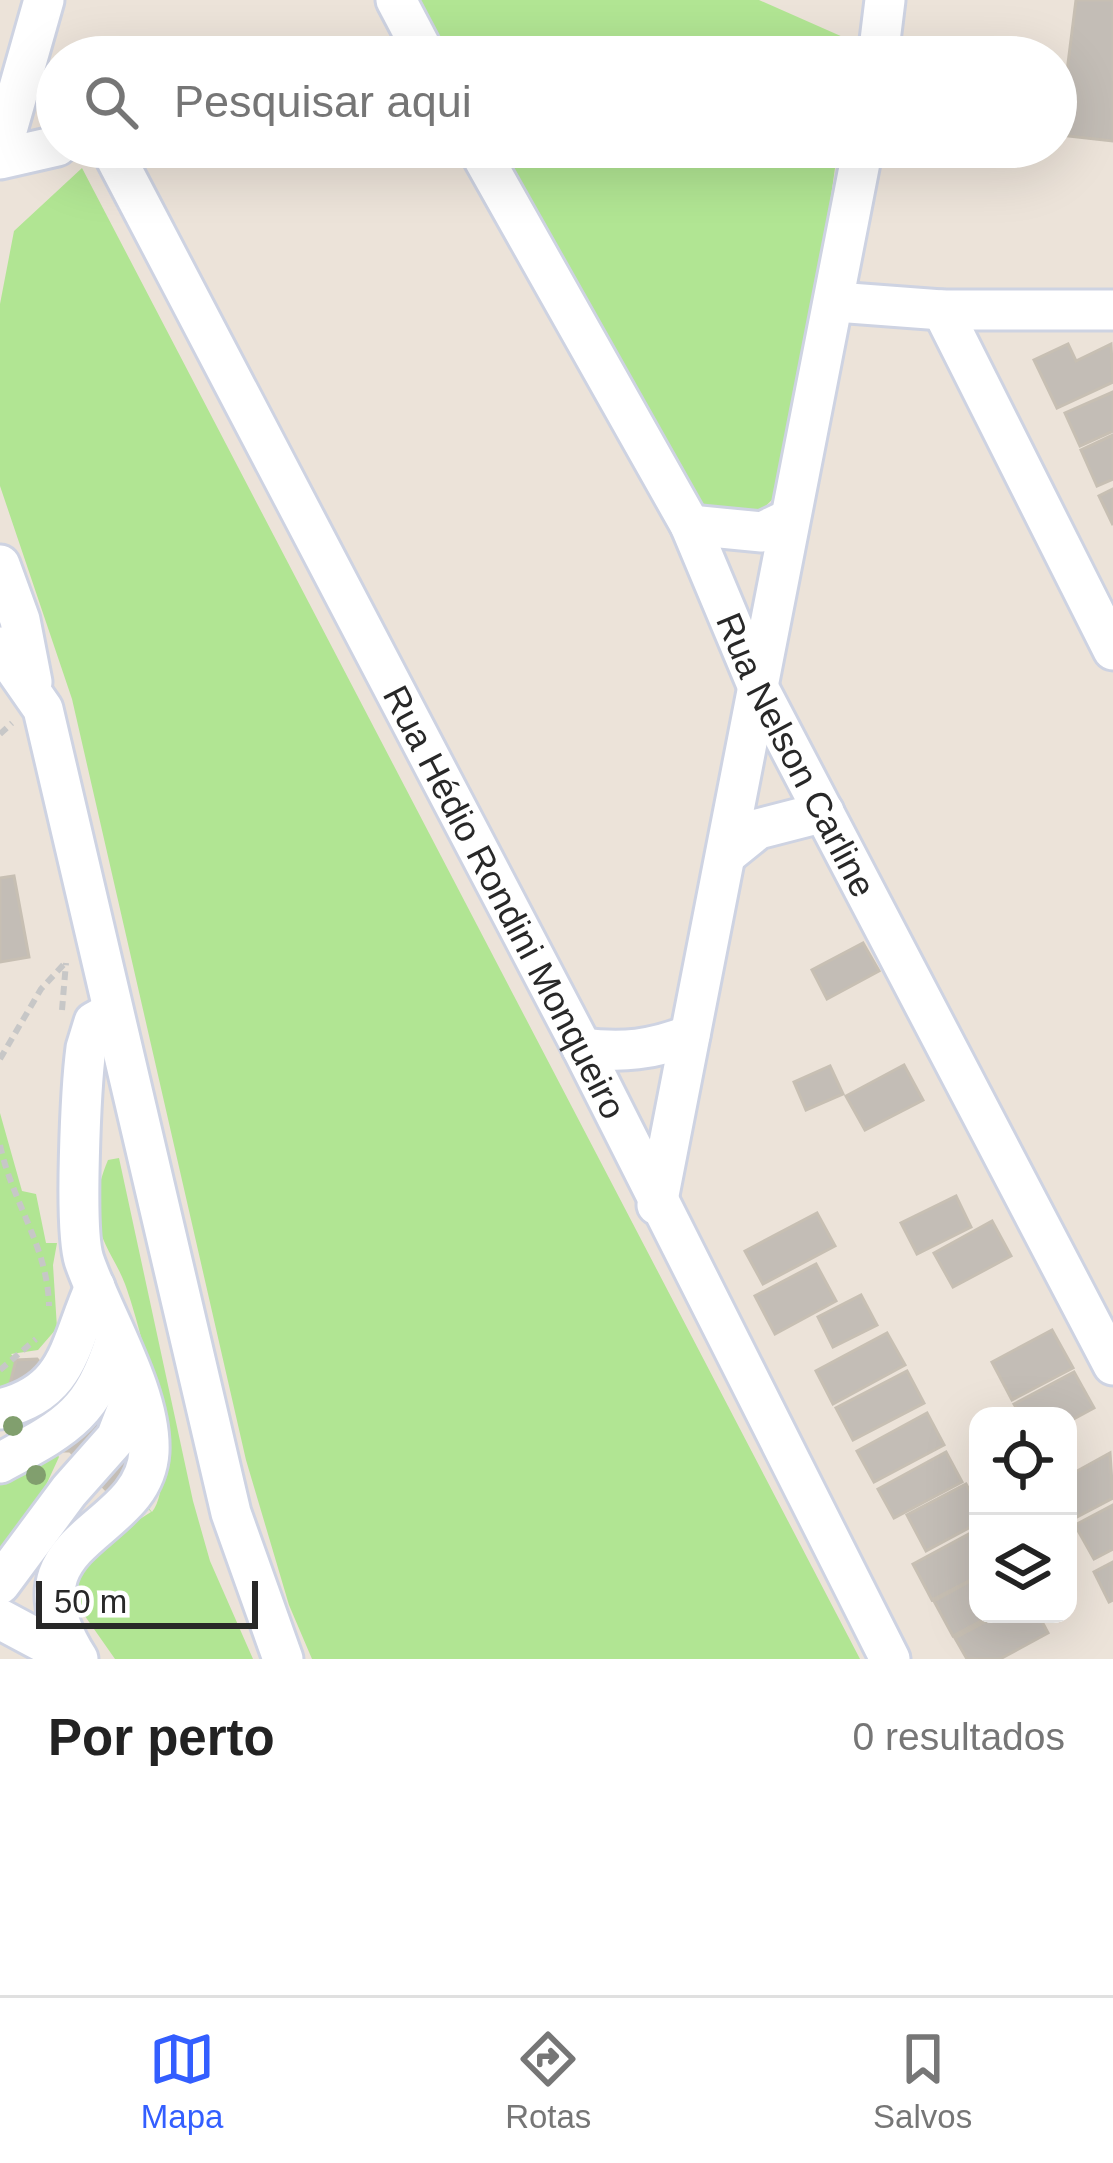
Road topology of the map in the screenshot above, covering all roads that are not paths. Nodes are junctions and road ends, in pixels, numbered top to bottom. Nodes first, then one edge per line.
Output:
1 (396, 0) edge
2 (885, 0) edge
3 (41, 10) edge
4 (415, 36) edge
5 (881, 36) edge
6 (10, 93) edge
7 (36, 150) edge
8 (0, 157) edge
9 (114, 168) edge
10 (489, 168) edge
11 (858, 168) edge
12 (836, 302) junction
13 (942, 310) junction
14 (1113, 310) edge
15 (789, 519) junction
16 (690, 525) junction
17 (0, 565) edge
18 (0, 647) edge
19 (1113, 650) edge
20 (758, 685) junction
21 (33, 688) junction
22 (824, 812) junction
23 (727, 854) junction
24 (112, 1012) junction
25 (690, 1035) junction
26 (582, 1048) junction
27 (141, 1136) junction
28 (83, 1166) junction
29 (657, 1204) junction
30 (95, 1287) junction
31 (116, 1339) junction
32 (1113, 1365) edge
33 (135, 1389) junction
34 (0, 1409) edge
35 (0, 1463) edge
36 (110, 1513) junction
37 (37, 1537) junction
38 (0, 1584) edge
39 (8, 1620) edge
40 (75, 1659) edge
41 (283, 1659) edge
42 (890, 1659) edge

1 - 4 street
2 - 5 street
3 - 6 street
6 - 8 street
7 - 8 street
9 - 26 street, Rua Hédio Rondini Monqueiro
10 - 16 street, Rua Nelson Carline
11 - 12 street
12 - 13 street
12 - 15 street
13 - 14 street
13 - 19 street
15 - 16 street
15 - 20 street
16 - 20 street, Rua Nelson Carline
17 - 21 street
18 - 21 street
20 - 22 street, Rua Nelson Carline
20 - 23 street
21 - 24 street
22 - 23 street
22 - 32 street, Rua Nelson Carline
23 - 25 street
24 - 27 street
24 - 28 street
25 - 26 street
25 - 29 street
26 - 29 street, Rua Hédio Rondini Monqueiro
27 - 28 street
27 - 41 street
28 - 30 street
29 - 42 street, Rua Hédio Rondini Monqueiro
30 - 31 street
30 - 34 street
31 - 33 street
31 - 35 street
33 - 36 street
33 - 37 street
36 - 37 street
36 - 40 street
37 - 38 street
39 - 40 street

